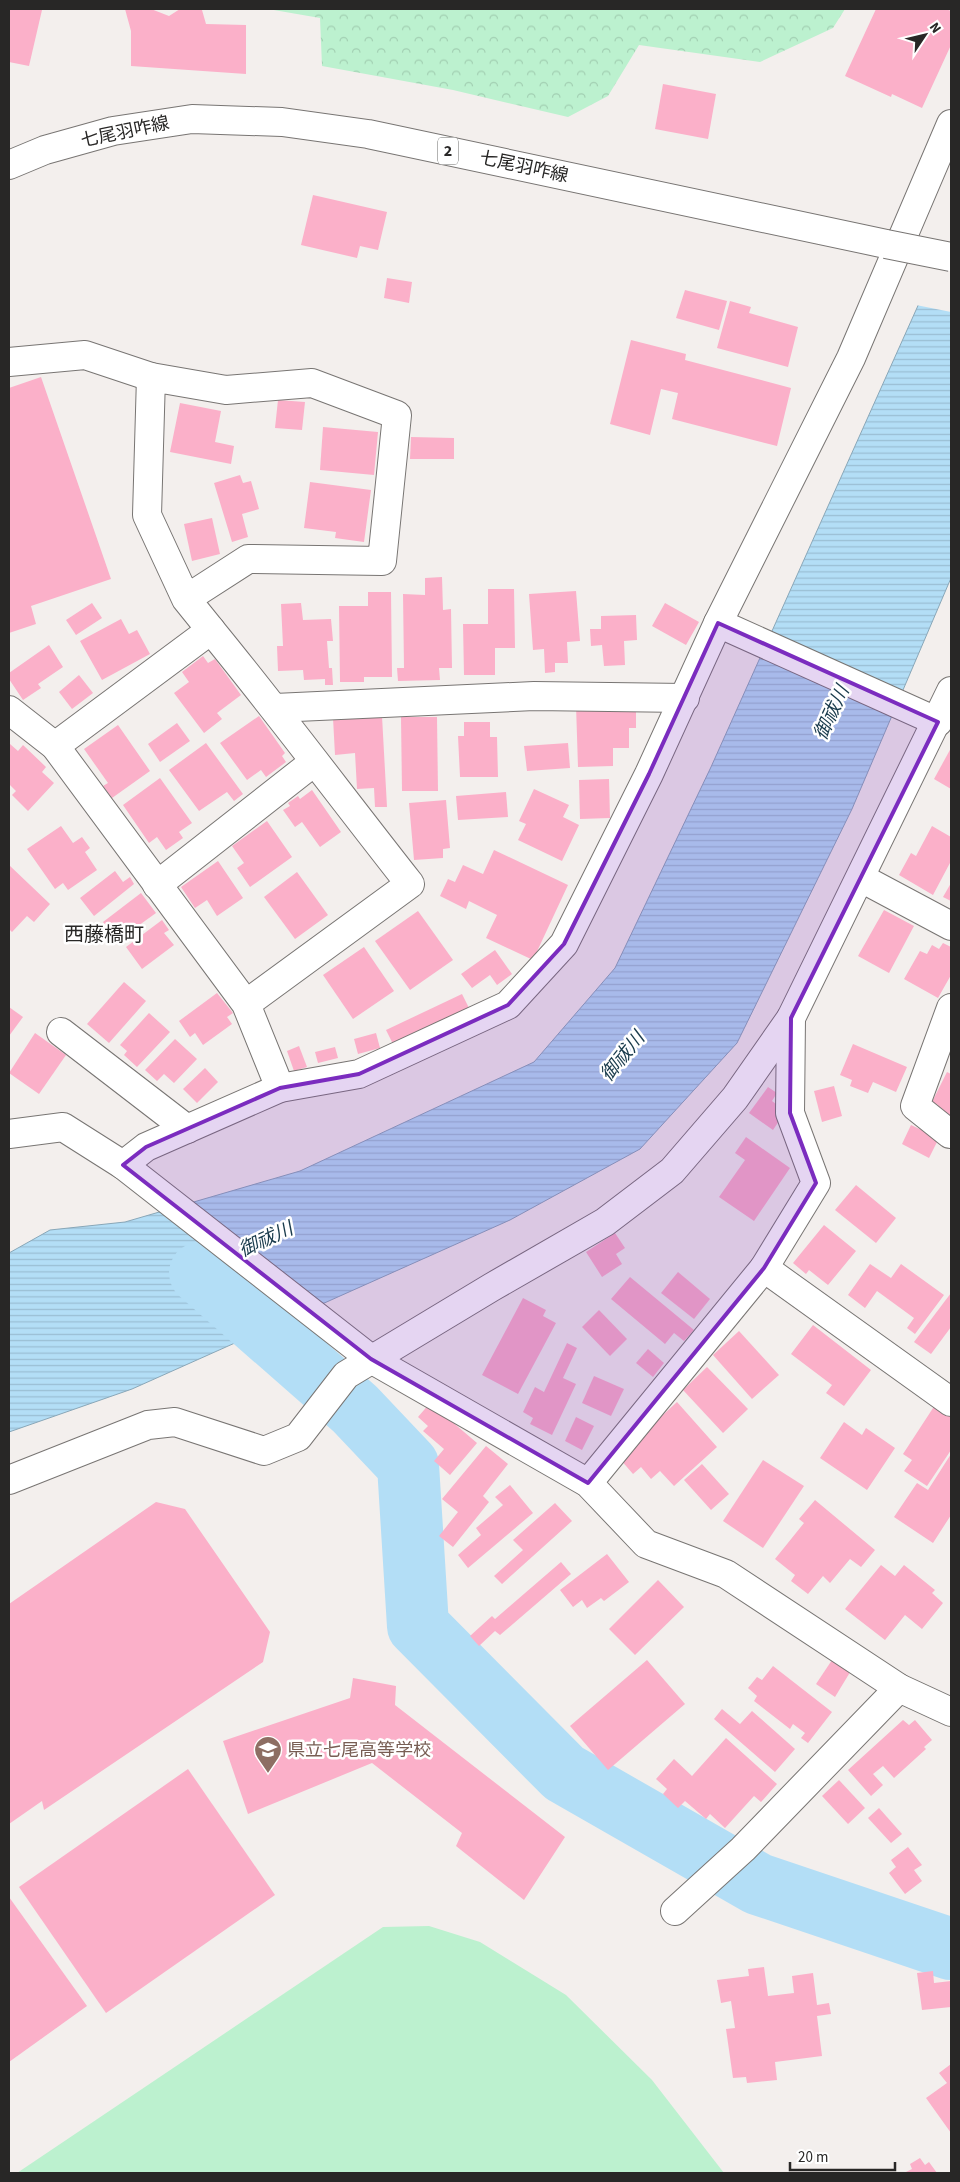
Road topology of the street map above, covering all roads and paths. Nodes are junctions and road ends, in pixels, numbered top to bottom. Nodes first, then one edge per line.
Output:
1 (951, 124) edge
2 (9, 165) edge
3 (951, 257) edge
4 (9, 362) edge
5 (151, 377) junction
6 (186, 599) junction
7 (718, 623) junction
8 (211, 630) junction
9 (951, 691) edge
10 (685, 698) junction
11 (275, 708) junction
12 (9, 710) edge
13 (938, 722) junction
14 (55, 746) junction
15 (314, 762) junction
16 (861, 878) junction
17 (157, 885) junction
18 (951, 926) edge
19 (246, 1004) junction
20 (951, 1008) edge
21 (791, 1018) junction
22 (61, 1032) dead end
23 (280, 1088) junction
24 (187, 1129) junction
25 (9, 1134) edge
26 (950, 1134) edge
27 (123, 1165) junction
28 (764, 1268) junction
29 (371, 1359) junction
30 (951, 1402) edge
31 (9, 1480) edge
32 (588, 1483) junction
33 (900, 1688) junction
34 (951, 1712) edge
35 (675, 1911) dead end

1 - 7 street
2 - 3 street, 七尾羽咋線 / 2, bridge
4 - 5 street
5 - 6 street
5 - 6 street
6 - 8 street
7 - 10 street
7 - 13 street
8 - 11 street
8 - 14 street
9 - 13 street
10 - 11 street
10 - 23 street
11 - 15 street
12 - 14 street
13 - 16 street
14 - 17 street
15 - 17 street
15 - 19 street
16 - 18 street
16 - 21 street
17 - 19 street
19 - 23 street
20 - 26 street
21 - 28 street
21 - 29 street
22 - 24 street
23 - 24 street
24 - 27 street
25 - 27 street
27 - 29 street
28 - 30 street
28 - 32 street
29 - 31 street
29 - 32 street
32 - 33 street
33 - 34 street
33 - 35 street

